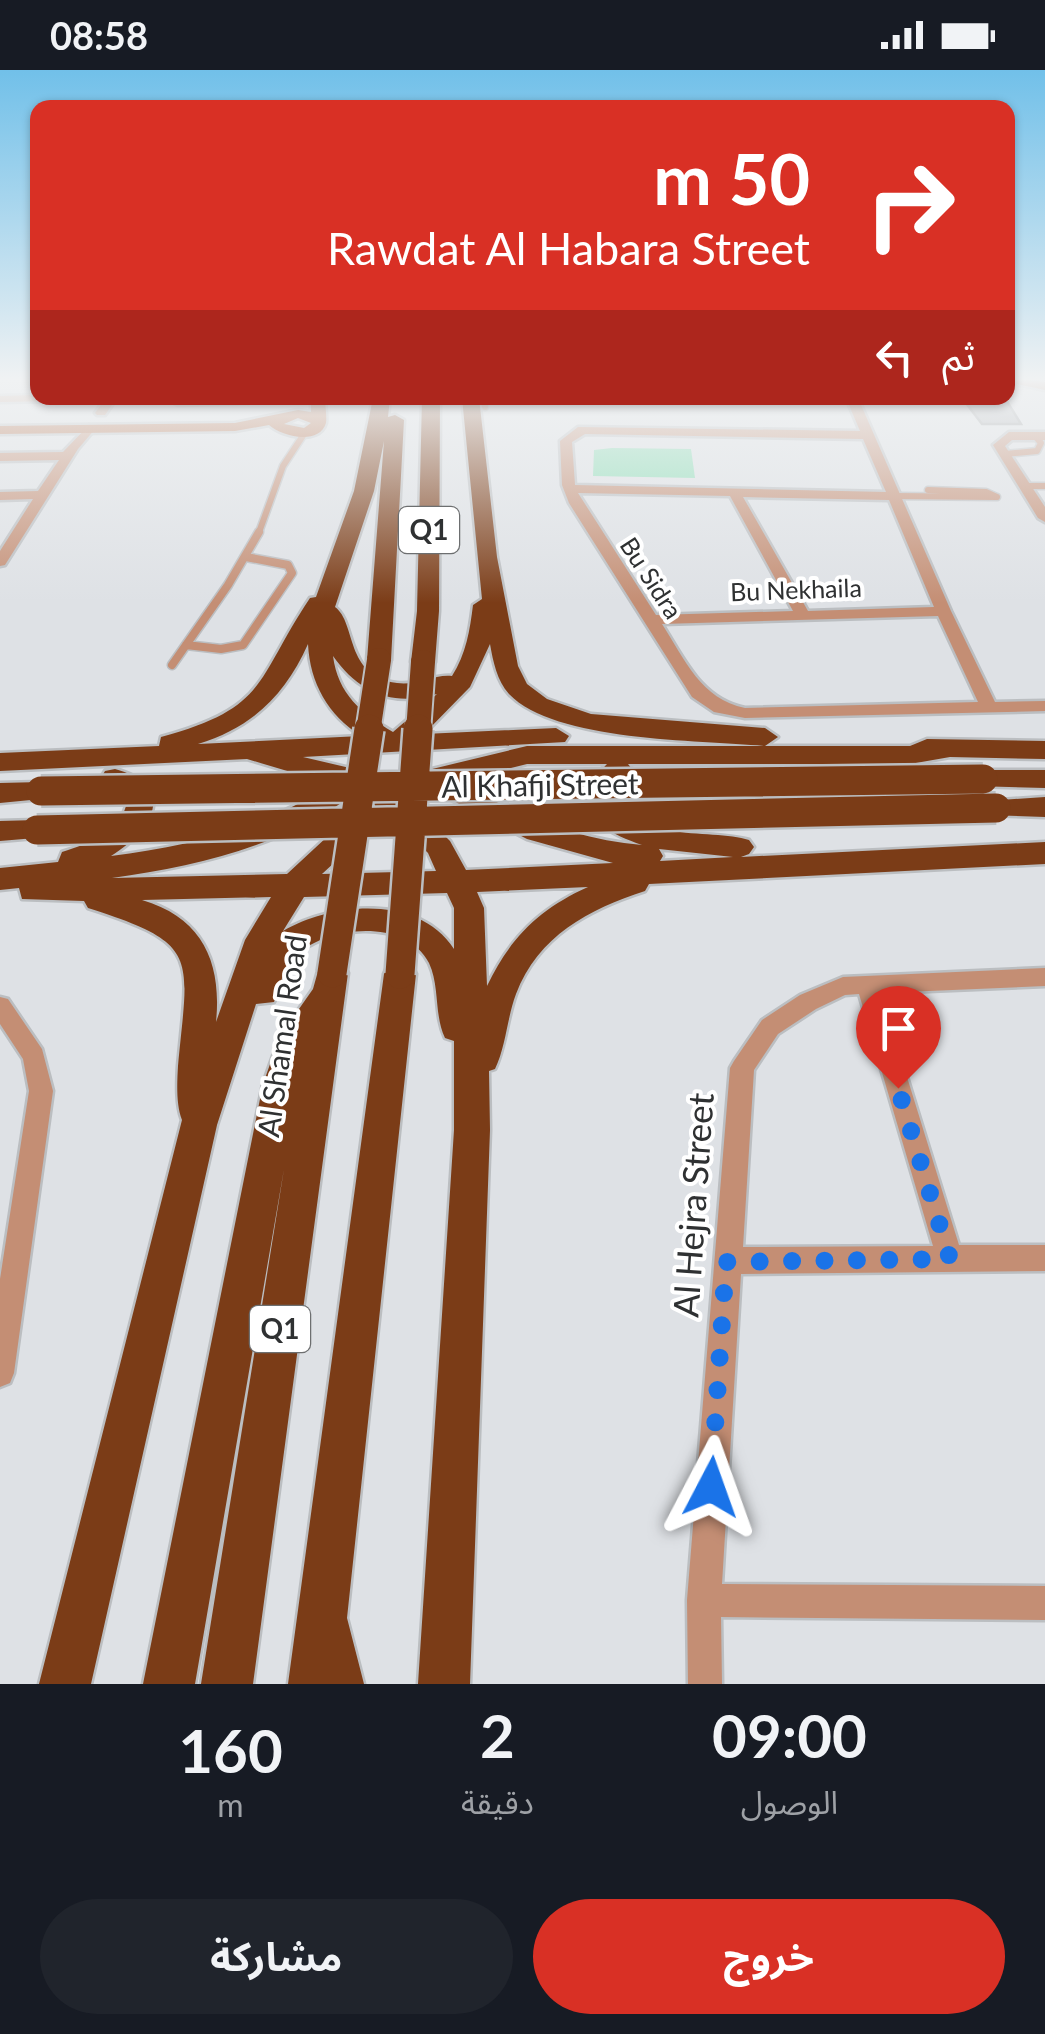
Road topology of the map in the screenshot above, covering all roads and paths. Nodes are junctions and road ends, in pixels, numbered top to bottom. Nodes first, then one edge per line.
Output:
1 (66, 452) edge
2 (70, 452) edge
3 (288, 452) edge
4 (371, 452) edge
5 (393, 452) edge
6 (430, 452) edge
7 (481, 452) edge
8 (567, 452) edge
9 (876, 452) edge
10 (1003, 452) edge
11 (0, 457) edge
12 (1024, 486) junction
13 (1045, 486) edge
14 (569, 489) junction
15 (928, 490) dead end
16 (735, 494) junction
17 (42, 495) junction
18 (0, 496) edge
19 (895, 496) junction
20 (1045, 518) edge
21 (8, 537) edge
22 (246, 557) junction
23 (486, 557) junction
24 (0, 562) edge
25 (328, 590) junction
26 (943, 612) junction
27 (802, 614) junction
28 (651, 620) junction
29 (186, 645) junction
30 (480, 646) junction
31 (172, 665) dead end
32 (1045, 706) edge
33 (989, 707) junction
34 (394, 745) junction
35 (948, 749) junction
36 (245, 750) junction
37 (1045, 750) edge
38 (720, 756) junction
39 (0, 762) edge
40 (54, 762) junction
41 (434, 778) junction
42 (1045, 778) edge
43 (354, 782) junction
44 (0, 793) edge
45 (392, 802) junction
46 (1045, 807) edge
47 (0, 831) edge
48 (1012, 855) junction
49 (1045, 855) edge
50 (830, 863) junction
51 (691, 868) junction
52 (0, 877) edge
53 (458, 882) junction
54 (294, 884) junction
55 (16, 890) edge
56 (1045, 977) edge
57 (331, 983) junction
58 (867, 984) junction
59 (0, 1006) edge
60 (199, 1125) junction
61 (472, 1130) junction
62 (1045, 1258) edge
63 (950, 1259) junction
64 (726, 1262) junction
65 (0, 1373) edge
66 (704, 1600) junction
67 (324, 1608) junction
68 (1043, 1609) edge
69 (66, 1684) edge
70 (169, 1684) edge
71 (228, 1684) edge
72 (314, 1684) edge
73 (338, 1684) edge
74 (444, 1684) edge
75 (706, 1684) edge

1 - 11 street
2 - 17 street
3 - 22 lane
4 - 25 highway
5 - 57 highway, Al Shamal Road / Q1, bridge
6 - 67 highway, Q1, bridge
7 - 23 highway
8 - 14 street
9 - 19 street
10 - 12 street
12 - 13 lane
12 - 20 street
14 - 16 street
14 - 28 street, Bu Sidra
15 - 19 lane
16 - 19 street
16 - 27 street
17 - 18 street
17 - 21 street
19 - 26 street
21 - 24 street
22 - 29 lane
22 - 29 lane
23 - 30 highway
23 - 35 highway
25 - 30 highway
25 - 34 highway
25 - 40 highway
26 - 27 street, Bu Nekhaila
26 - 33 street
27 - 28 street, Bu Nekhaila
28 - 33 street, Bu Sidra
29 - 31 lane
30 - 34 highway
32 - 33 street, Bu Sidra
34 - 35 highway
34 - 36 highway
34 - 41 highway
34 - 43 highway
35 - 37 highway
35 - 38 highway
36 - 40 highway
36 - 43 highway
38 - 41 highway
38 - 48 highway
39 - 40 highway
40 - 52 highway
41 - 45 highway
41 - 50 highway
42 - 44 highway, Al Khafji Street, bridge
43 - 45 highway
43 - 52 highway
45 - 53 highway
45 - 54 highway
46 - 47 highway, Al Khafji Street, bridge
48 - 49 highway
48 - 50 highway
50 - 51 highway
51 - 53 highway
51 - 61 highway
53 - 54 highway
53 - 61 highway
54 - 55 highway
54 - 60 highway
55 - 60 highway
56 - 58 street, Al Hejra Street
57 - 70 highway
57 - 71 highway, Al Shamal Road / Q1
58 - 63 street
58 - 64 street, Al Hejra Street
59 - 65 street
60 - 61 highway
60 - 69 highway
61 - 74 highway
62 - 63 street
63 - 64 street
64 - 66 street, Al Hejra Street
66 - 68 street
66 - 75 street, Al Hejra Street
67 - 72 highway, Q1
67 - 73 highway

